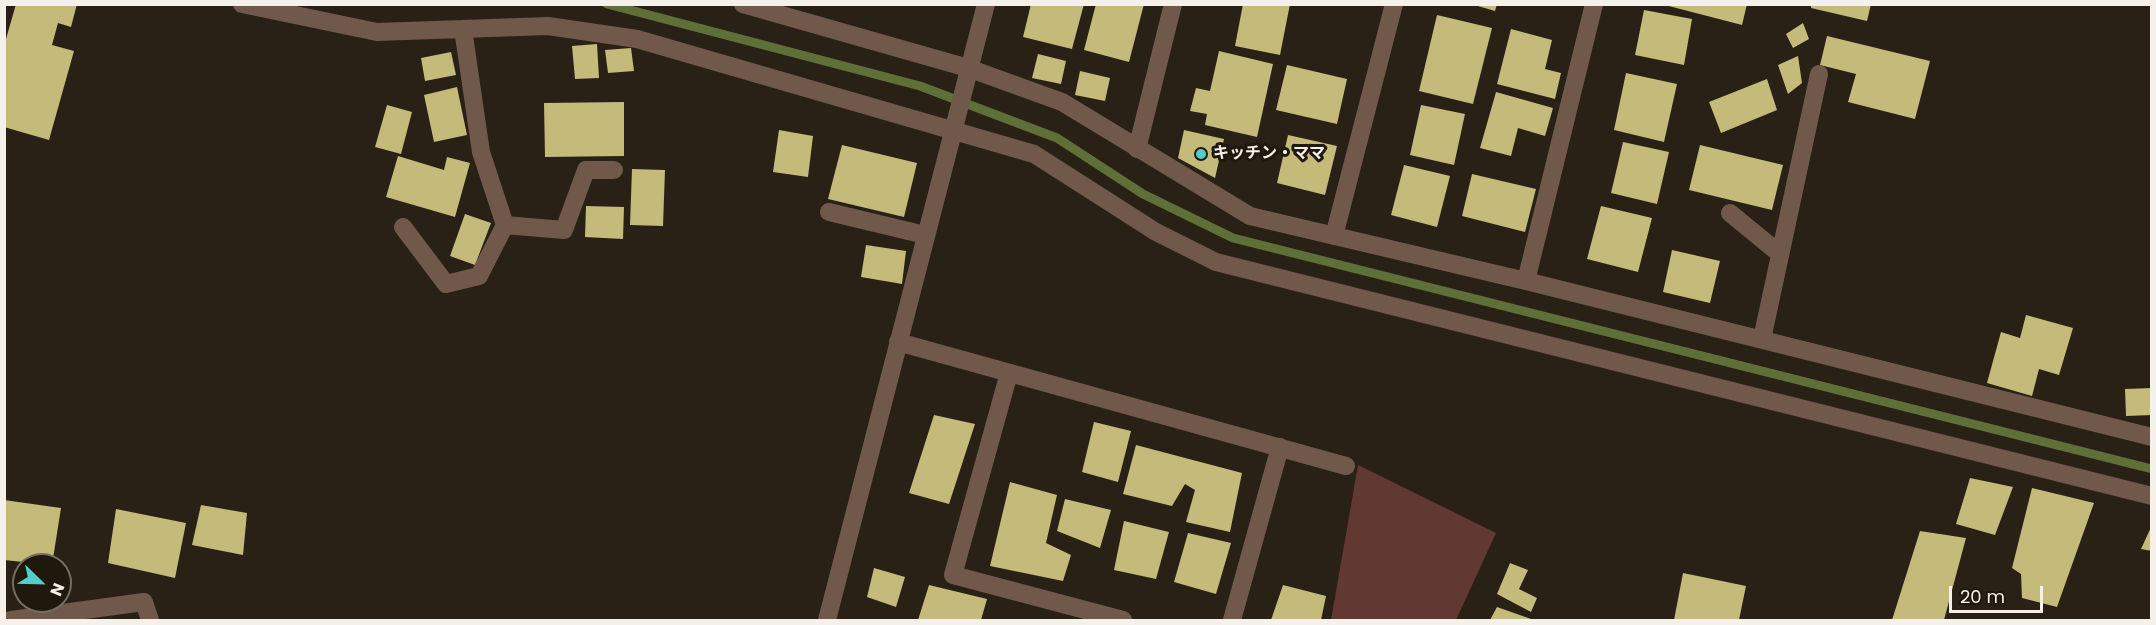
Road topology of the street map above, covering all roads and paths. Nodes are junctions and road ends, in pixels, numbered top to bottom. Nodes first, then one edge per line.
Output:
1 (242, 4) edge
2 (743, 4) edge
3 (986, 4) edge
4 (1173, 4) edge
5 (1394, 4) edge
6 (1594, 4) edge
7 (463, 29) junction
8 (968, 68) junction
9 (1819, 74) dead end
10 (952, 129) junction
11 (1137, 149) junction
12 (614, 170) dead end
13 (829, 212) dead end
14 (1730, 213) dead end
15 (505, 225) junction
16 (403, 227) dead end
17 (925, 235) junction
18 (1334, 236) junction
19 (1780, 254) junction
20 (1526, 281) junction
21 (1762, 339) junction
22 (898, 342) junction
23 (1009, 373) junction
24 (2151, 437) edge
25 (1280, 447) junction
26 (1346, 466) dead end
27 (2151, 496) edge
28 (1067, 613) edge
29 (11, 621) edge
30 (150, 621) edge
31 (827, 621) edge
32 (1123, 621) edge
33 (1232, 621) edge

1 - 7 street
2 - 8 street
3 - 8 street
4 - 11 street
5 - 18 street
6 - 20 street
7 - 10 street
7 - 15 street
8 - 10 street
8 - 11 street
9 - 19 street
10 - 17 street
10 - 27 street
11 - 18 street
12 - 15 street
13 - 17 street
14 - 19 street
15 - 16 street
17 - 22 street
18 - 20 street
19 - 21 street
20 - 21 street
21 - 24 street
22 - 23 street
22 - 31 street
23 - 25 street
23 - 28 street
25 - 26 street
25 - 33 street
28 - 32 street
29 - 30 street

